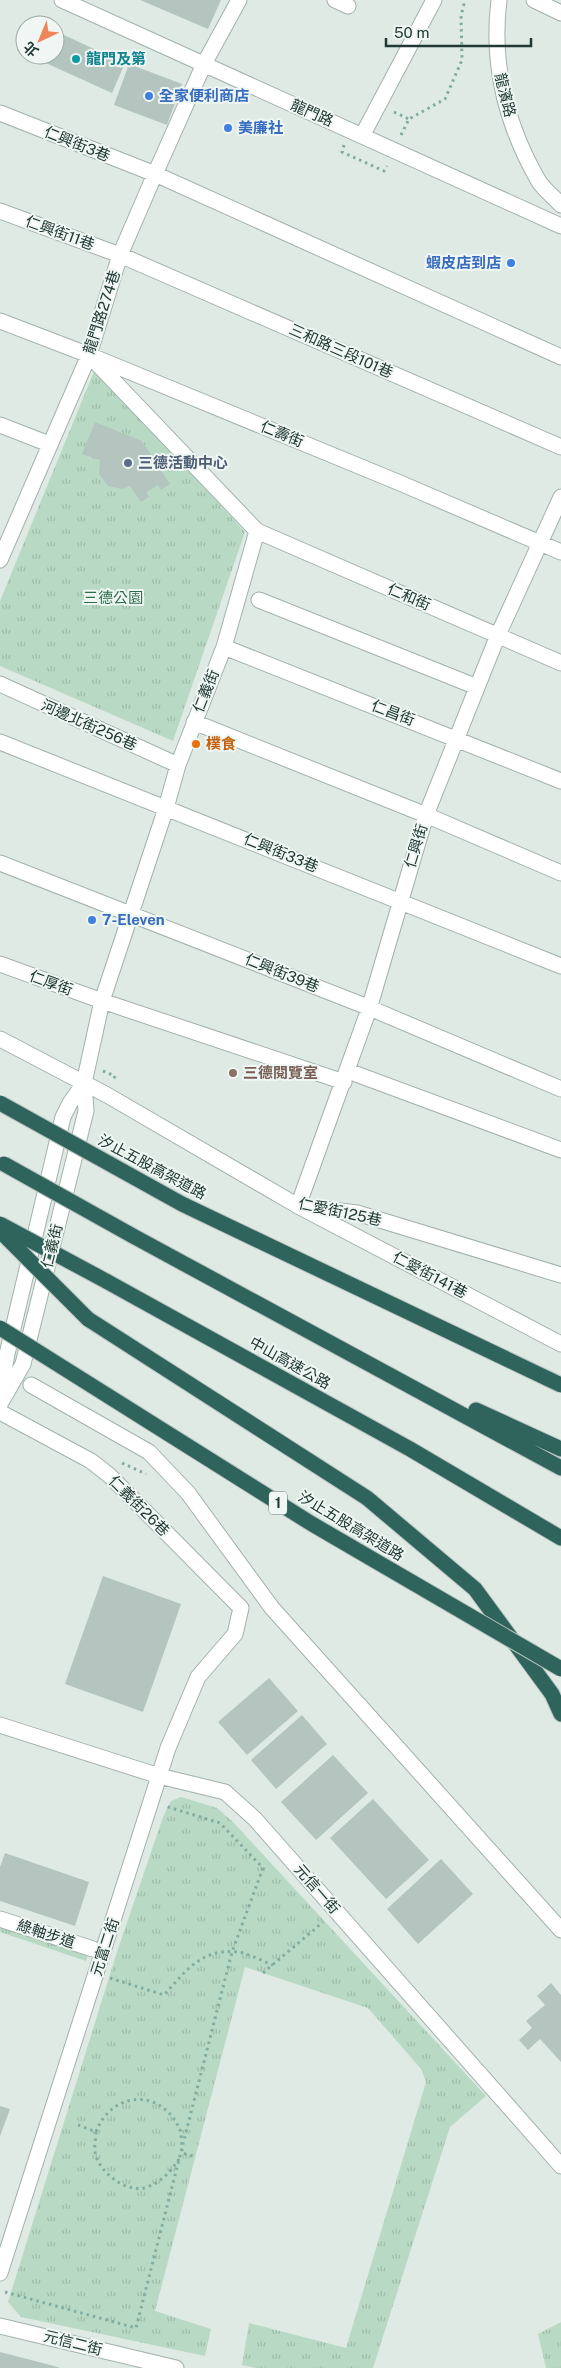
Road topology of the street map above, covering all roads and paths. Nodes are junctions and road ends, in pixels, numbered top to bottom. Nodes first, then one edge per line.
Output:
1 (62, 0) edge
2 (239, 0) edge
3 (434, 0) edge
4 (465, 0) edge
5 (499, 0) edge
6 (534, 0) edge
7 (561, 13) edge
8 (204, 64) junction
9 (0, 113) edge
10 (409, 119) dead end
11 (362, 136) junction
12 (155, 174) junction
13 (561, 205) edge
14 (0, 211) edge
15 (561, 226) edge
16 (120, 255) junction
17 (0, 321) edge
18 (89, 355) junction
19 (561, 357) edge
20 (0, 425) edge
21 (49, 444) junction
22 (561, 447) edge
23 (561, 497) edge
24 (257, 531) junction
25 (5, 535) edge
26 (539, 542) junction
27 (561, 552) edge
28 (0, 560) edge
29 (259, 600) dead end
30 (498, 635) junction
31 (224, 647) junction
32 (561, 663) edge
33 (0, 684) edge
34 (477, 687) junction
35 (194, 722) junction
36 (455, 738) junction
37 (0, 742) edge
38 (178, 765) junction
39 (561, 781) edge
40 (166, 808) junction
41 (426, 815) junction
42 (0, 864) edge
43 (561, 873) edge
44 (400, 900) junction
45 (129, 913) junction
46 (0, 964) edge
47 (561, 966) edge
48 (102, 1001) junction
49 (369, 1009) junction
50 (0, 1039) edge
51 (346, 1077) junction
52 (84, 1083) junction
53 (561, 1088) edge
54 (0, 1103) edge
55 (561, 1150) edge
56 (2, 1163) edge
57 (298, 1206) junction
58 (0, 1224) edge
59 (0, 1231) edge
60 (561, 1275) edge
61 (0, 1328) edge
62 (561, 1344) edge
63 (348, 1352) junction
64 (31, 1385) dead end
65 (561, 1385) edge
66 (0, 1392) edge
67 (0, 1404) edge
68 (0, 1412) edge
69 (561, 1449) edge
70 (561, 1468) edge
71 (561, 1538) edge
72 (235, 1634) joint
73 (561, 1669) edge
74 (561, 1714) edge
75 (0, 1725) edge
76 (159, 1776) junction
77 (165, 1805) dead end
78 (327, 1918) dead end
79 (0, 1919) edge
80 (561, 1930) edge
81 (93, 1949) dead end
82 (232, 1952) junction
83 (273, 1965) junction
84 (263, 1974) dead end
85 (106, 1977) dead end
86 (78, 2125) dead end
87 (96, 2132) junction
88 (182, 2153) junction
89 (196, 2157) dead end
90 (561, 2166) edge
91 (0, 2273) edge
92 (5, 2292) dead end
93 (0, 2326) edge
94 (176, 2368) edge

1 - 8 street, 龍門路
2 - 8 street, 龍門路274巷
3 - 11 street
4 - 10 path
5 - 13 street, 龍濱路
6 - 7 street
8 - 11 street, 龍門路
8 - 12 street, 龍門路274巷
9 - 12 street, 仁興街3巷
11 - 15 street, 龍門路
12 - 16 street, 龍門路274巷
12 - 19 street, 仁興街3巷
14 - 16 street, 仁興街11巷
16 - 18 street, 龍門路274巷
16 - 22 street, 三和路三段101巷
17 - 18 street, 仁壽街
18 - 21 street, 龍門路274巷
18 - 24 street
18 - 26 street, 仁壽街
20 - 21 street
21 - 25 street, 龍門路274巷
23 - 26 street, 仁興街
24 - 30 street, 仁和街
24 - 31 street, 仁義街
25 - 28 street, 龍門路274巷
26 - 27 street, 仁壽街
26 - 30 street, 仁興街
29 - 34 street
30 - 32 street, 仁和街
30 - 34 street, 仁興街
31 - 35 street, 仁義街
31 - 36 street, 仁昌街
33 - 38 street, 河邊北街256巷
34 - 36 street, 仁興街
35 - 38 street, 仁義街
35 - 41 street
36 - 39 street, 仁昌街
36 - 41 street, 仁興街
37 - 40 street, 仁興街33巷
38 - 40 street, 仁義街
40 - 44 street, 仁興街33巷
40 - 45 street, 仁義街
41 - 43 street
41 - 44 street, 仁興街
42 - 45 street, 仁興街39巷
44 - 47 street, 仁興街33巷
44 - 49 street, 仁興街
45 - 48 street, 仁義街
45 - 49 street, 仁興街39巷
46 - 48 street, 仁厚街
48 - 51 street, 仁厚街
48 - 52 street, 仁義街
49 - 51 street, 仁興街
49 - 53 street, 仁興街39巷
50 - 52 street, 仁愛街125巷
51 - 55 street, 仁厚街
51 - 57 street, 仁興街
52 - 57 street, 仁愛街125巷
52 - 66 street, 仁義街
52 - 67 street, 仁義街
54 - 65 highway, 汐止五股高架道路, bridge
56 - 63 highway, bridge
57 - 60 street, 仁愛街125巷
57 - 62 street, 仁愛街141巷
58 - 71 highway, 中山高速公路, bridge
59 - 74 highway, bridge
61 - 73 highway, 汐止五股高架道路 / 1, bridge
63 - 69 highway
63 - 70 highway
64 - 80 street
68 - 72 street, 仁義街26巷
72 - 76 street, 元富二街
75 - 76 street, 元信一街
76 - 90 street, 元信一街
76 - 91 street, 元富二街
77 - 82 path
78 - 83 path
79 - 81 street, 綠軸步道
82 - 83 path
82 - 85 path
82 - 88 path
83 - 84 path
86 - 87 path
87 - 88 path
87 - 88 path
88 - 89 path
88 - 92 path
93 - 94 street, 元信二街

